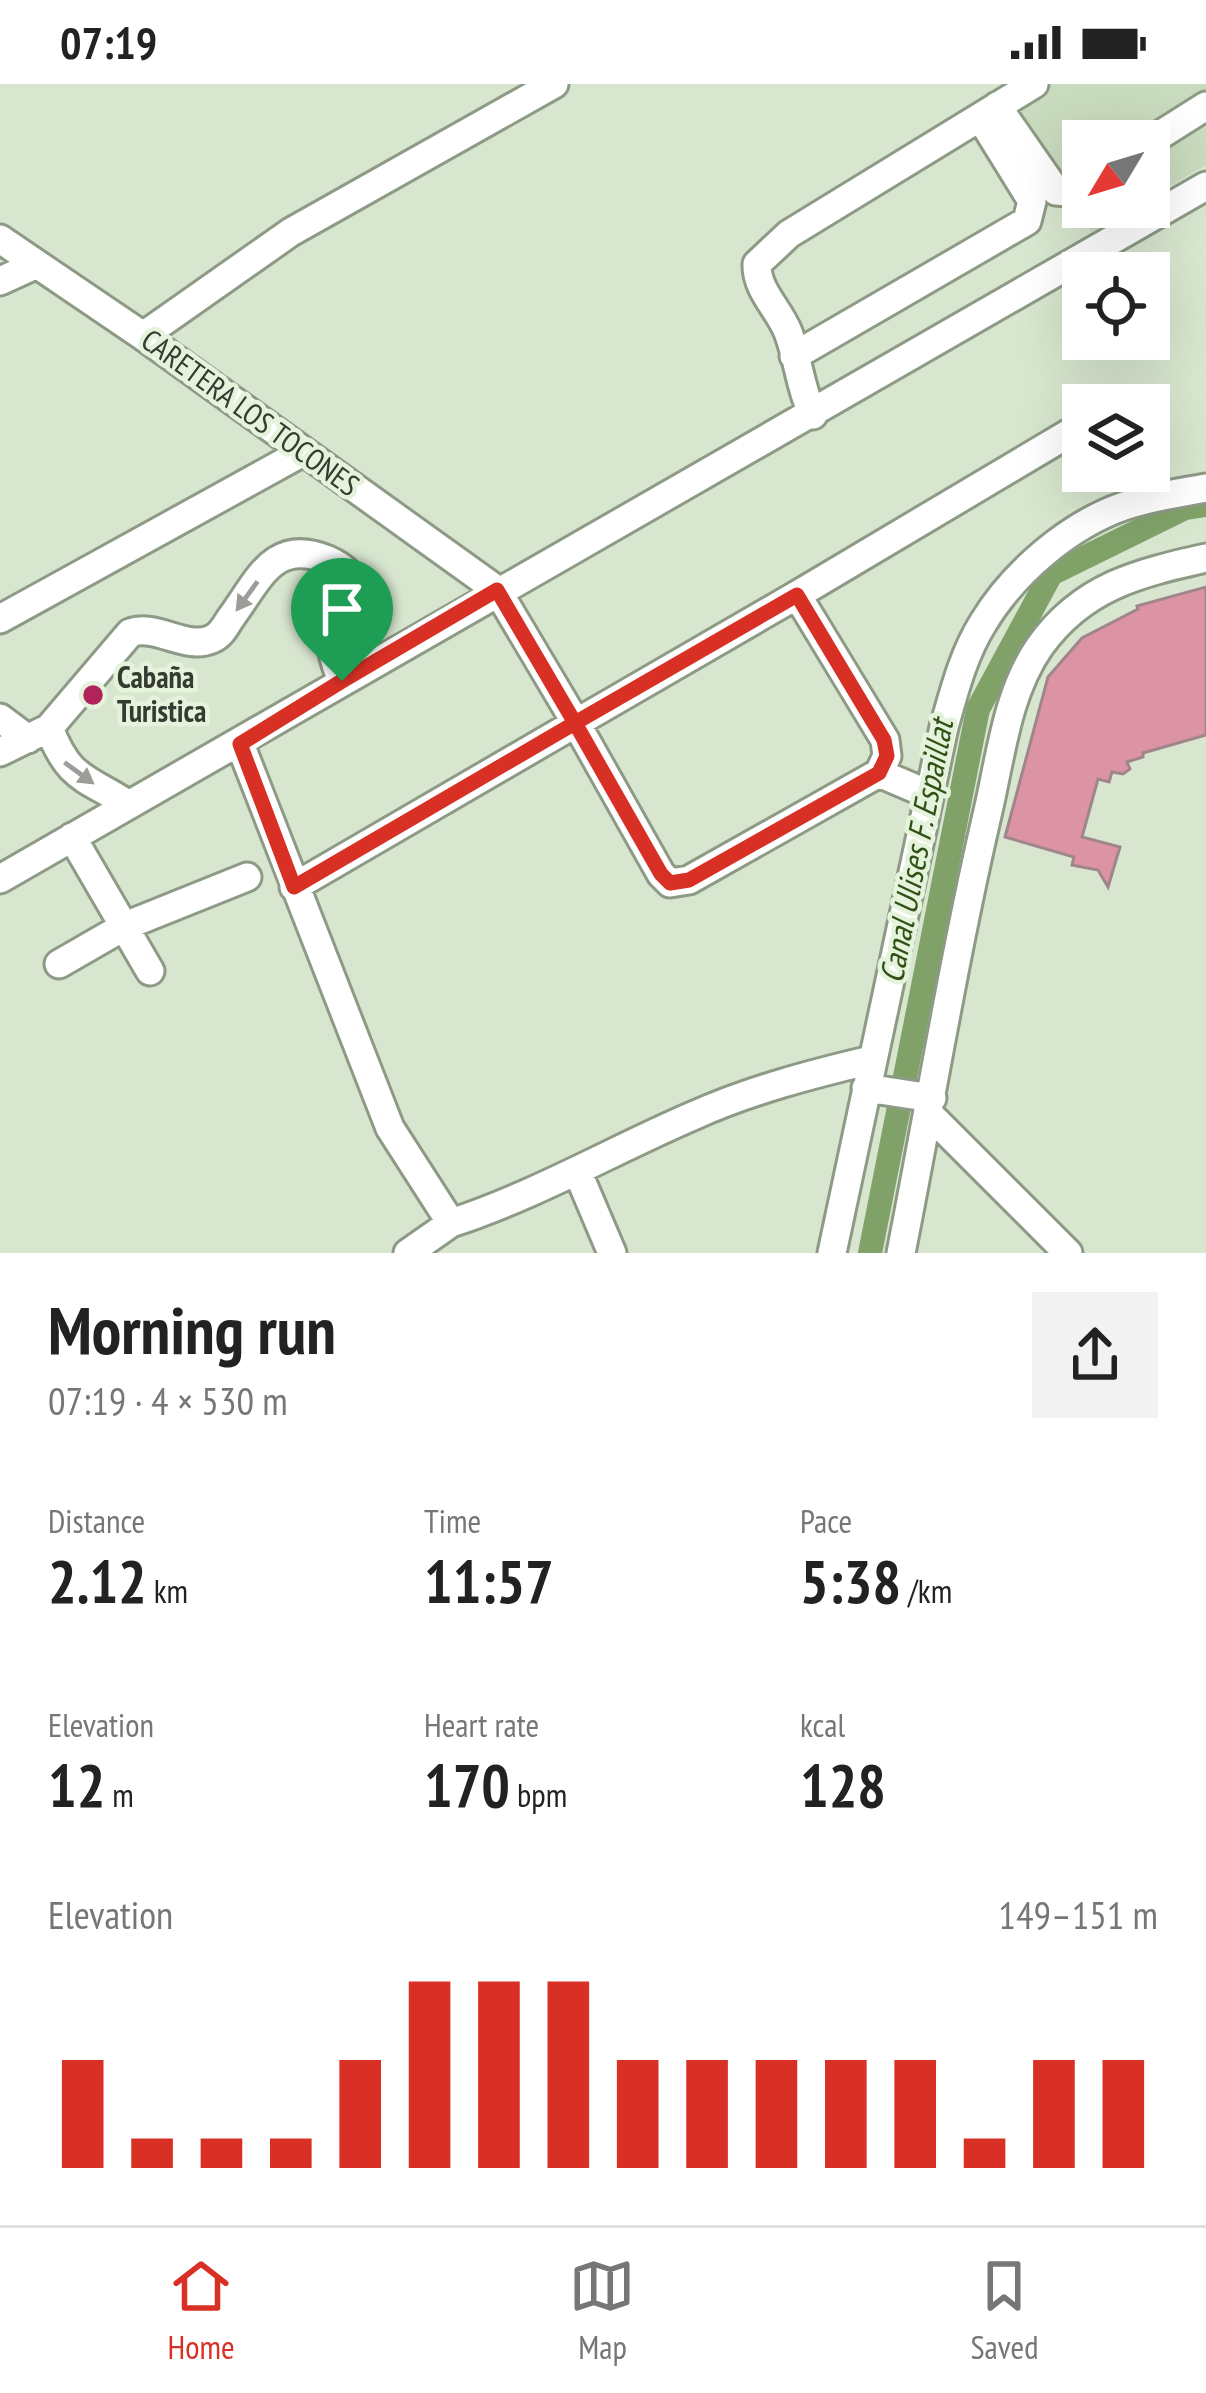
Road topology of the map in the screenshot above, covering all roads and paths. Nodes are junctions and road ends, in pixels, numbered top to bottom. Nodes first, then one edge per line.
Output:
1 (554, 84) edge
2 (1034, 84) edge
3 (1206, 106) edge
4 (989, 112) junction
5 (1170, 129) edge
6 (1206, 186) edge
7 (1062, 192) edge
8 (0, 239) edge
9 (35, 265) junction
10 (0, 281) edge
11 (143, 336) junction
12 (794, 356) junction
13 (813, 415) junction
14 (1062, 437) edge
15 (303, 452) junction
16 (1206, 488) edge
17 (1206, 558) edge
18 (497, 590) junction
19 (797, 595) junction
20 (0, 619) edge
21 (342, 681) junction
22 (0, 718) edge
23 (575, 723) junction
24 (39, 734) junction
25 (240, 744) junction
26 (0, 752) edge
27 (879, 773) junction
28 (928, 794) junction
29 (126, 803) junction
30 (72, 837) junction
31 (247, 877) dead end
32 (0, 879) edge
33 (294, 887) junction
34 (125, 926) junction
35 (59, 964) dead end
36 (150, 971) dead end
37 (872, 1079) junction
38 (926, 1103) junction
39 (578, 1173) junction
40 (451, 1223) junction
41 (408, 1253) edge
42 (612, 1253) edge
43 (832, 1253) edge
44 (901, 1253) edge
45 (1068, 1253) edge

1 - 11 street
2 - 4 street
3 - 5 street
4 - 7 street
4 - 12 street
4 - 12 street
6 - 13 street
8 - 9 street, CARETERA LOS TOCONES
9 - 10 street
9 - 11 street, CARETERA LOS TOCONES
11 - 15 street, CARETERA LOS TOCONES
12 - 13 street
13 - 18 street
14 - 19 street
15 - 18 street, CARETERA LOS TOCONES
15 - 20 street
16 - 28 street
17 - 38 street
18 - 21 street
18 - 23 street
19 - 23 street
19 - 27 street
21 -> 24 street
21 - 25 street
22 - 24 street
23 - 27 street
23 - 33 street
24 - 26 street
24 -> 29 street
25 - 29 street
25 - 33 street
27 - 28 street
28 - 37 street
29 - 30 street
30 - 32 street
30 - 34 street
31 - 34 street
33 - 40 street
34 - 35 street
34 - 36 street
37 - 38 street
37 - 39 street
37 - 43 street
38 - 44 street
38 - 45 street
39 - 40 street
39 - 42 street
40 - 41 street

